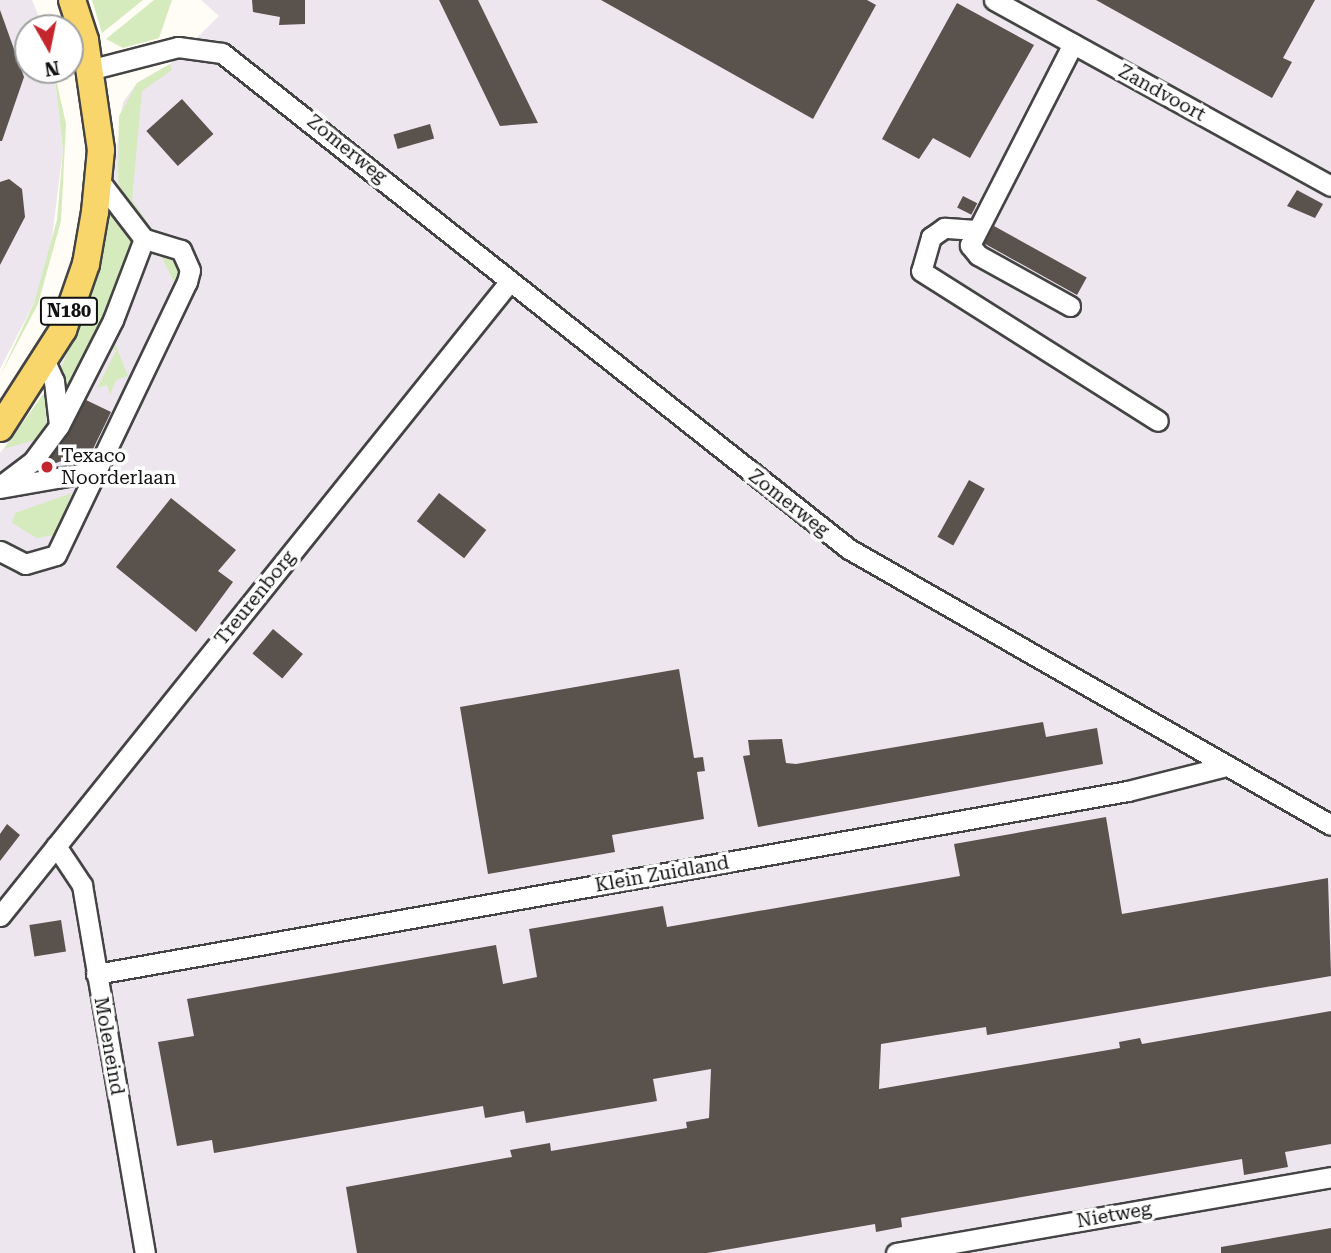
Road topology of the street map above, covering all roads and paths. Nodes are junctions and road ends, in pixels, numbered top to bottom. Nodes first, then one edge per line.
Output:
1 (72, 0) edge
2 (994, 0) edge
3 (1073, 44) junction
4 (89, 70) junction
5 (98, 179) junction
6 (1331, 186) edge
7 (975, 230) junction
8 (144, 239) junction
9 (510, 281) junction
10 (1070, 306) dead end
11 (45, 360) junction
12 (1158, 421) dead end
13 (59, 426) junction
14 (0, 428) edge
15 (96, 471) junction
16 (0, 487) edge
17 (0, 551) edge
18 (1227, 766) junction
19 (1331, 825) edge
20 (56, 846) junction
21 (0, 916) edge
22 (96, 974) junction
23 (1331, 1177) edge
24 (145, 1253) edge
25 (896, 1253) edge

1 - 4 main road, N180
2 - 3 street, Zandvoort
3 - 6 street, Zandvoort
3 - 7 street
4 - 5 main road, N180
4 - 9 street, Zomerweg
5 - 8 street
5 - 11 main road, N180
7 - 10 street
7 - 12 street
8 - 13 street
8 - 15 street
9 - 18 street, Zomerweg
9 - 20 street, Treurenborg
11 - 13 street
11 - 14 main road, N180
13 - 16 street
15 - 16 street
15 - 17 street
18 - 19 street, Zomerweg
18 - 22 street, Klein Zuidland
20 - 21 street, Treurenborg
20 - 22 street, Moleneind
22 - 24 street, Moleneind
23 - 25 street, Nietweg

